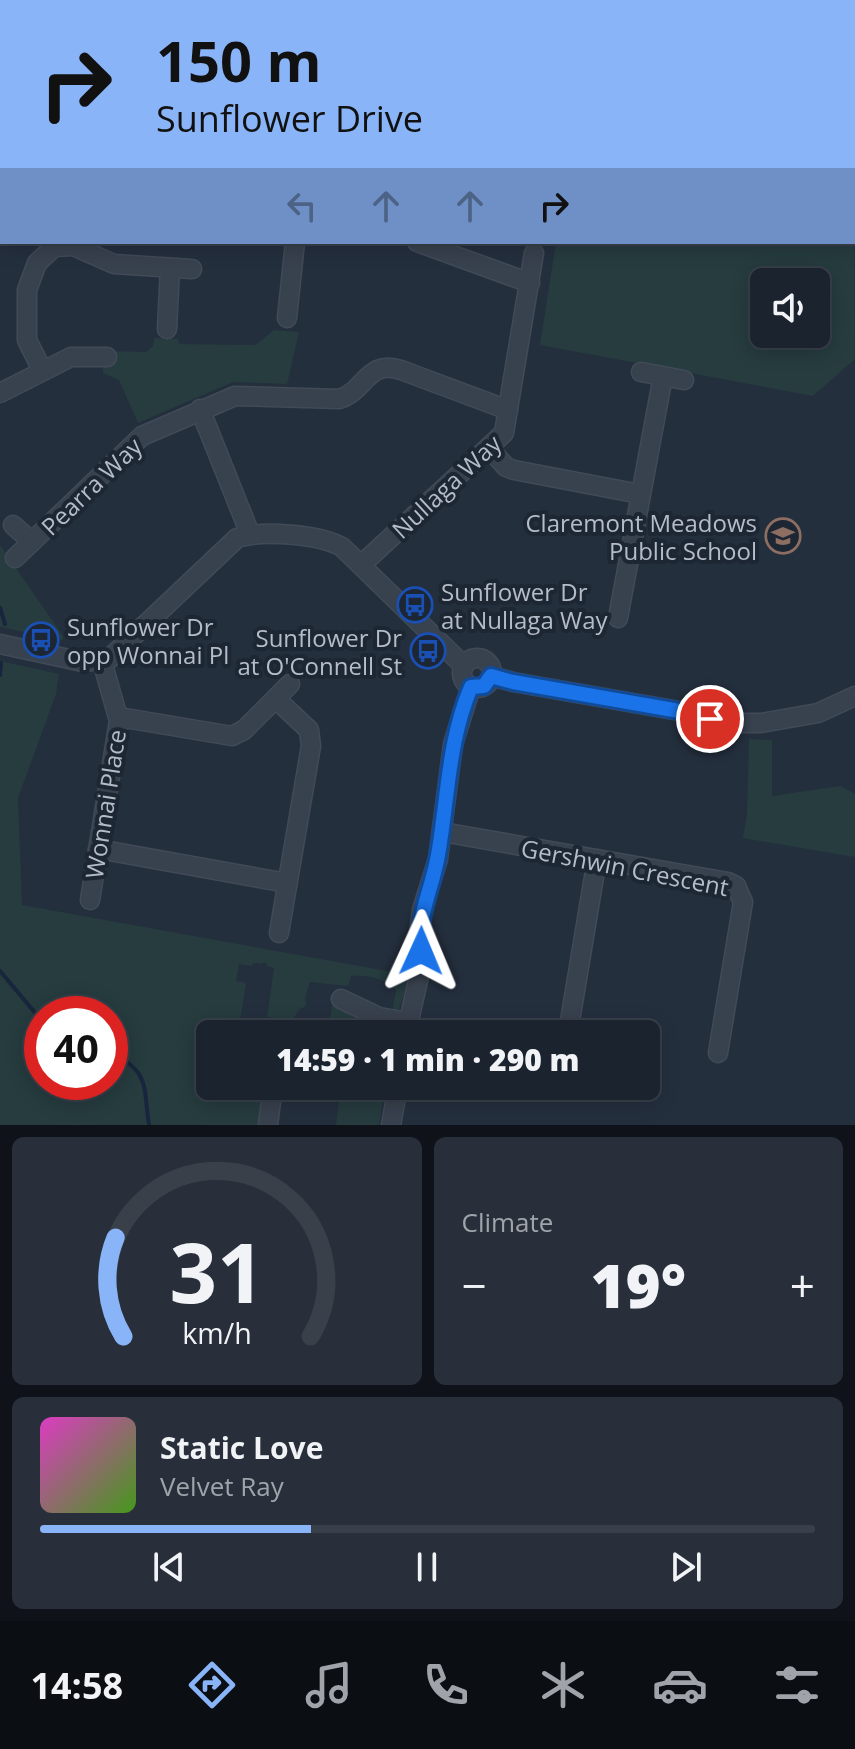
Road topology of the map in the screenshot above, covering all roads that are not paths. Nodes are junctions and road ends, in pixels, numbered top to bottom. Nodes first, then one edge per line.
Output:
1 (62, 244) edge
2 (67, 244) edge
3 (295, 244) edge
4 (423, 244) edge
5 (534, 253) dead end
6 (170, 268) junction
7 (192, 269) dead end
8 (530, 283) junction
9 (287, 318) dead end
10 (167, 329) dead end
11 (107, 357) dead end
12 (42, 370) junction
13 (641, 372) dead end
14 (663, 376) junction
15 (684, 380) dead end
16 (0, 393) edge
17 (200, 409) junction
18 (508, 410) junction
19 (489, 448) junction
20 (640, 494) junction
21 (13, 525) dead end
22 (250, 534) junction
23 (32, 542) junction
24 (15, 558) dead end
25 (361, 565) junction
26 (618, 618) dead end
27 (0, 644) edge
28 (102, 661) junction
29 (464, 666) junction
30 (491, 676) junction
31 (290, 684) dead end
32 (471, 687) junction
33 (855, 696) edge
34 (276, 699) junction
35 (119, 717) junction
36 (442, 832) junction
37 (98, 849) junction
38 (597, 859) junction
39 (287, 883) junction
40 (90, 900) dead end
41 (279, 933) dead end
42 (341, 999) dead end
43 (387, 1020) edge
44 (409, 1020) edge
45 (570, 1020) edge
46 (718, 1053) dead end
47 (271, 1100) edge
48 (395, 1100) edge
49 (268, 1125) edge
50 (391, 1125) edge

1 - 12 street
2 - 6 street
3 - 9 street
4 - 8 street
5 - 8 street, Nullaga Way
6 - 7 street
6 - 10 street
8 - 18 street, Nullaga Way
11 - 12 street
12 - 16 street
13 - 14 street
14 - 15 street
14 - 20 street
17 - 18 street, Pearra Way
17 - 22 street
17 - 23 street, Pearra Way
18 - 19 street, Nullaga Way
19 - 20 street
19 - 25 street, Nullaga Way
20 - 26 street
21 - 23 street, Pearra Way
22 - 25 street
22 - 28 street
23 - 24 street, Pearra Way
25 - 29 street
27 - 28 street
28 - 35 street, Wonnai Place
29 - 30 street
29 - 32 street
30 - 32 street
30 - 33 street
31 - 34 street
32 - 36 street
34 - 35 street
34 - 39 street
35 - 37 street, Wonnai Place
36 - 38 street, Gershwin Crescent
36 - 44 street
37 - 39 street
37 - 40 street, Wonnai Place
38 - 45 street
38 - 46 street, Gershwin Crescent
39 - 41 street
42 - 43 street
47 - 49 street
48 - 50 street

